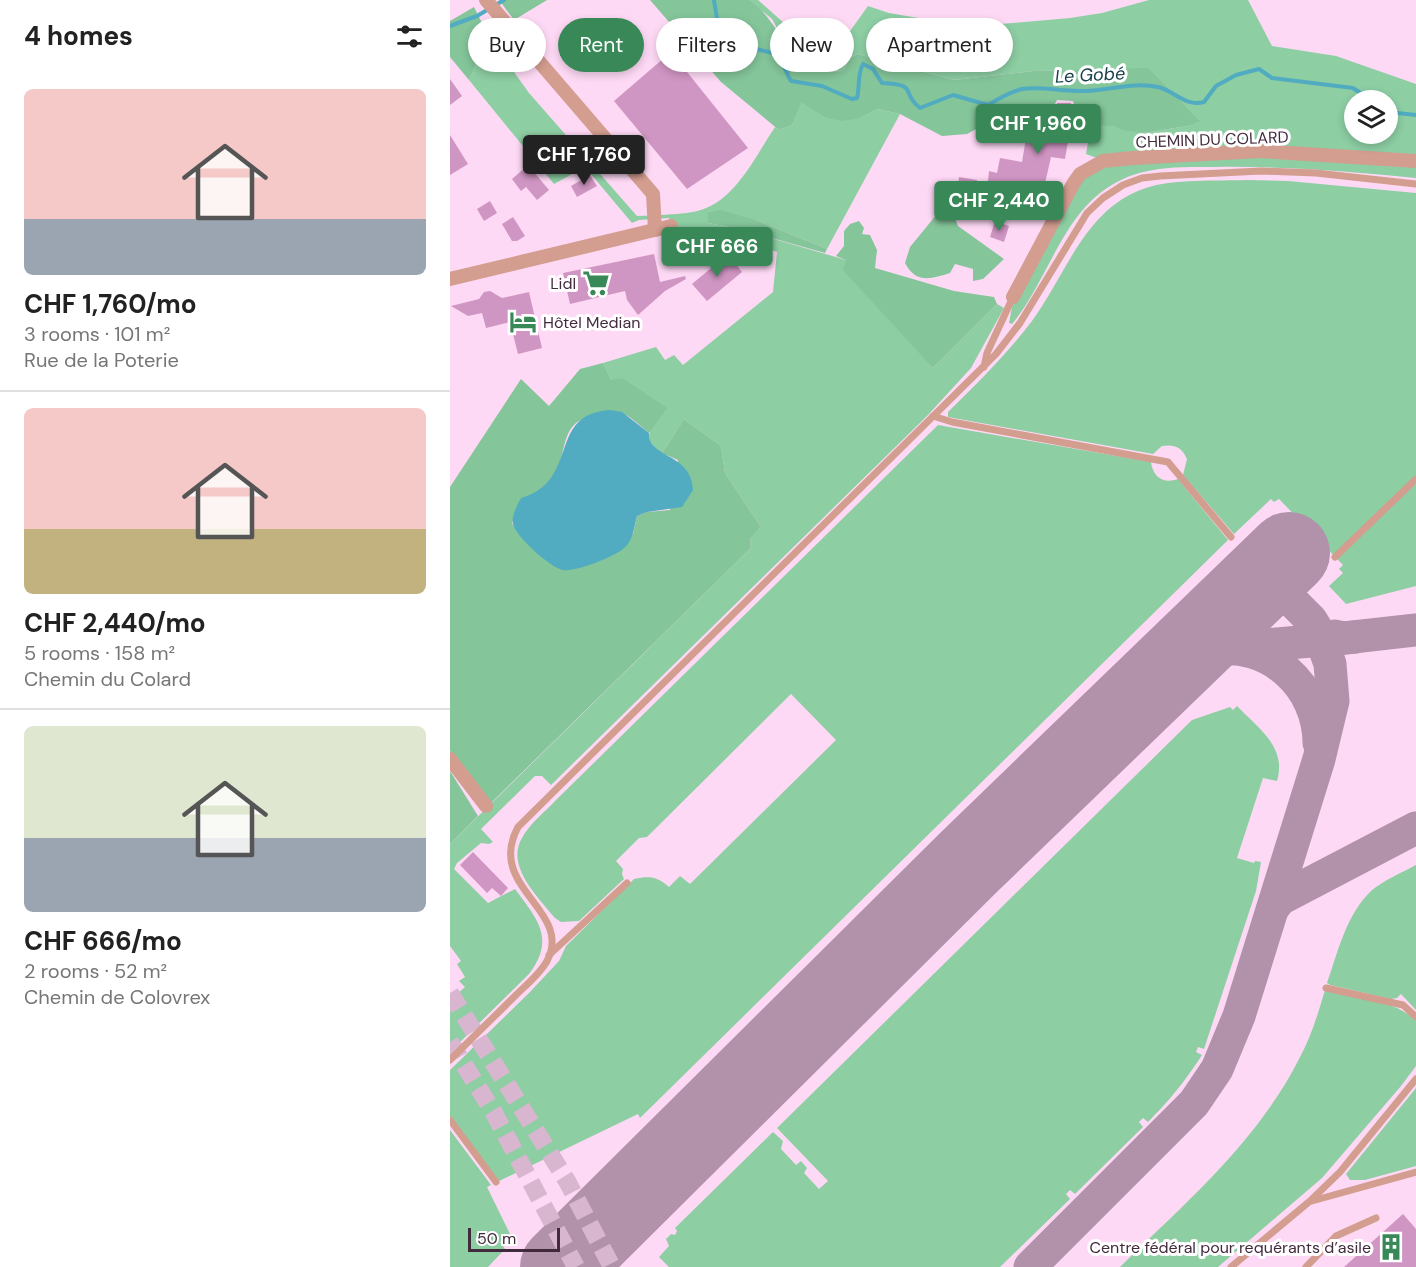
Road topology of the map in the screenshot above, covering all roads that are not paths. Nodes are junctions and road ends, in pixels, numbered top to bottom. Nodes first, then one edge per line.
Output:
1 (497, 12) edge
2 (1416, 161) edge
3 (1416, 184) edge
4 (671, 226) dead end
5 (655, 230) junction
6 (450, 279) edge
7 (1013, 297) joint
8 (984, 367) junction
9 (933, 416) junction
10 (1416, 479) edge
11 (1231, 537) dead end
12 (1335, 557) dead end
13 (450, 759) edge
14 (486, 806) dead end
15 (627, 882) dead end
16 (549, 955) junction
17 (1326, 987) dead end
18 (1416, 1017) edge
19 (450, 1060) edge
20 (1416, 1079) edge
21 (450, 1120) edge
22 (1416, 1172) edge
23 (496, 1182) dead end
24 (1310, 1201) junction
25 (1376, 1218) dead end
26 (1231, 1267) edge
27 (1306, 1267) edge

1 - 5 street
2 - 7 street, CHEMIN DU COLARD
3 - 8 lane
4 - 5 street
5 - 6 street
7 - 8 lane
8 - 9 lane
9 - 11 lane
9 - 16 lane
10 - 12 lane
13 - 14 street
15 - 16 lane
16 - 19 lane
17 - 18 lane
20 - 24 lane
21 - 23 lane
22 - 24 lane
24 - 26 lane
25 - 27 lane

